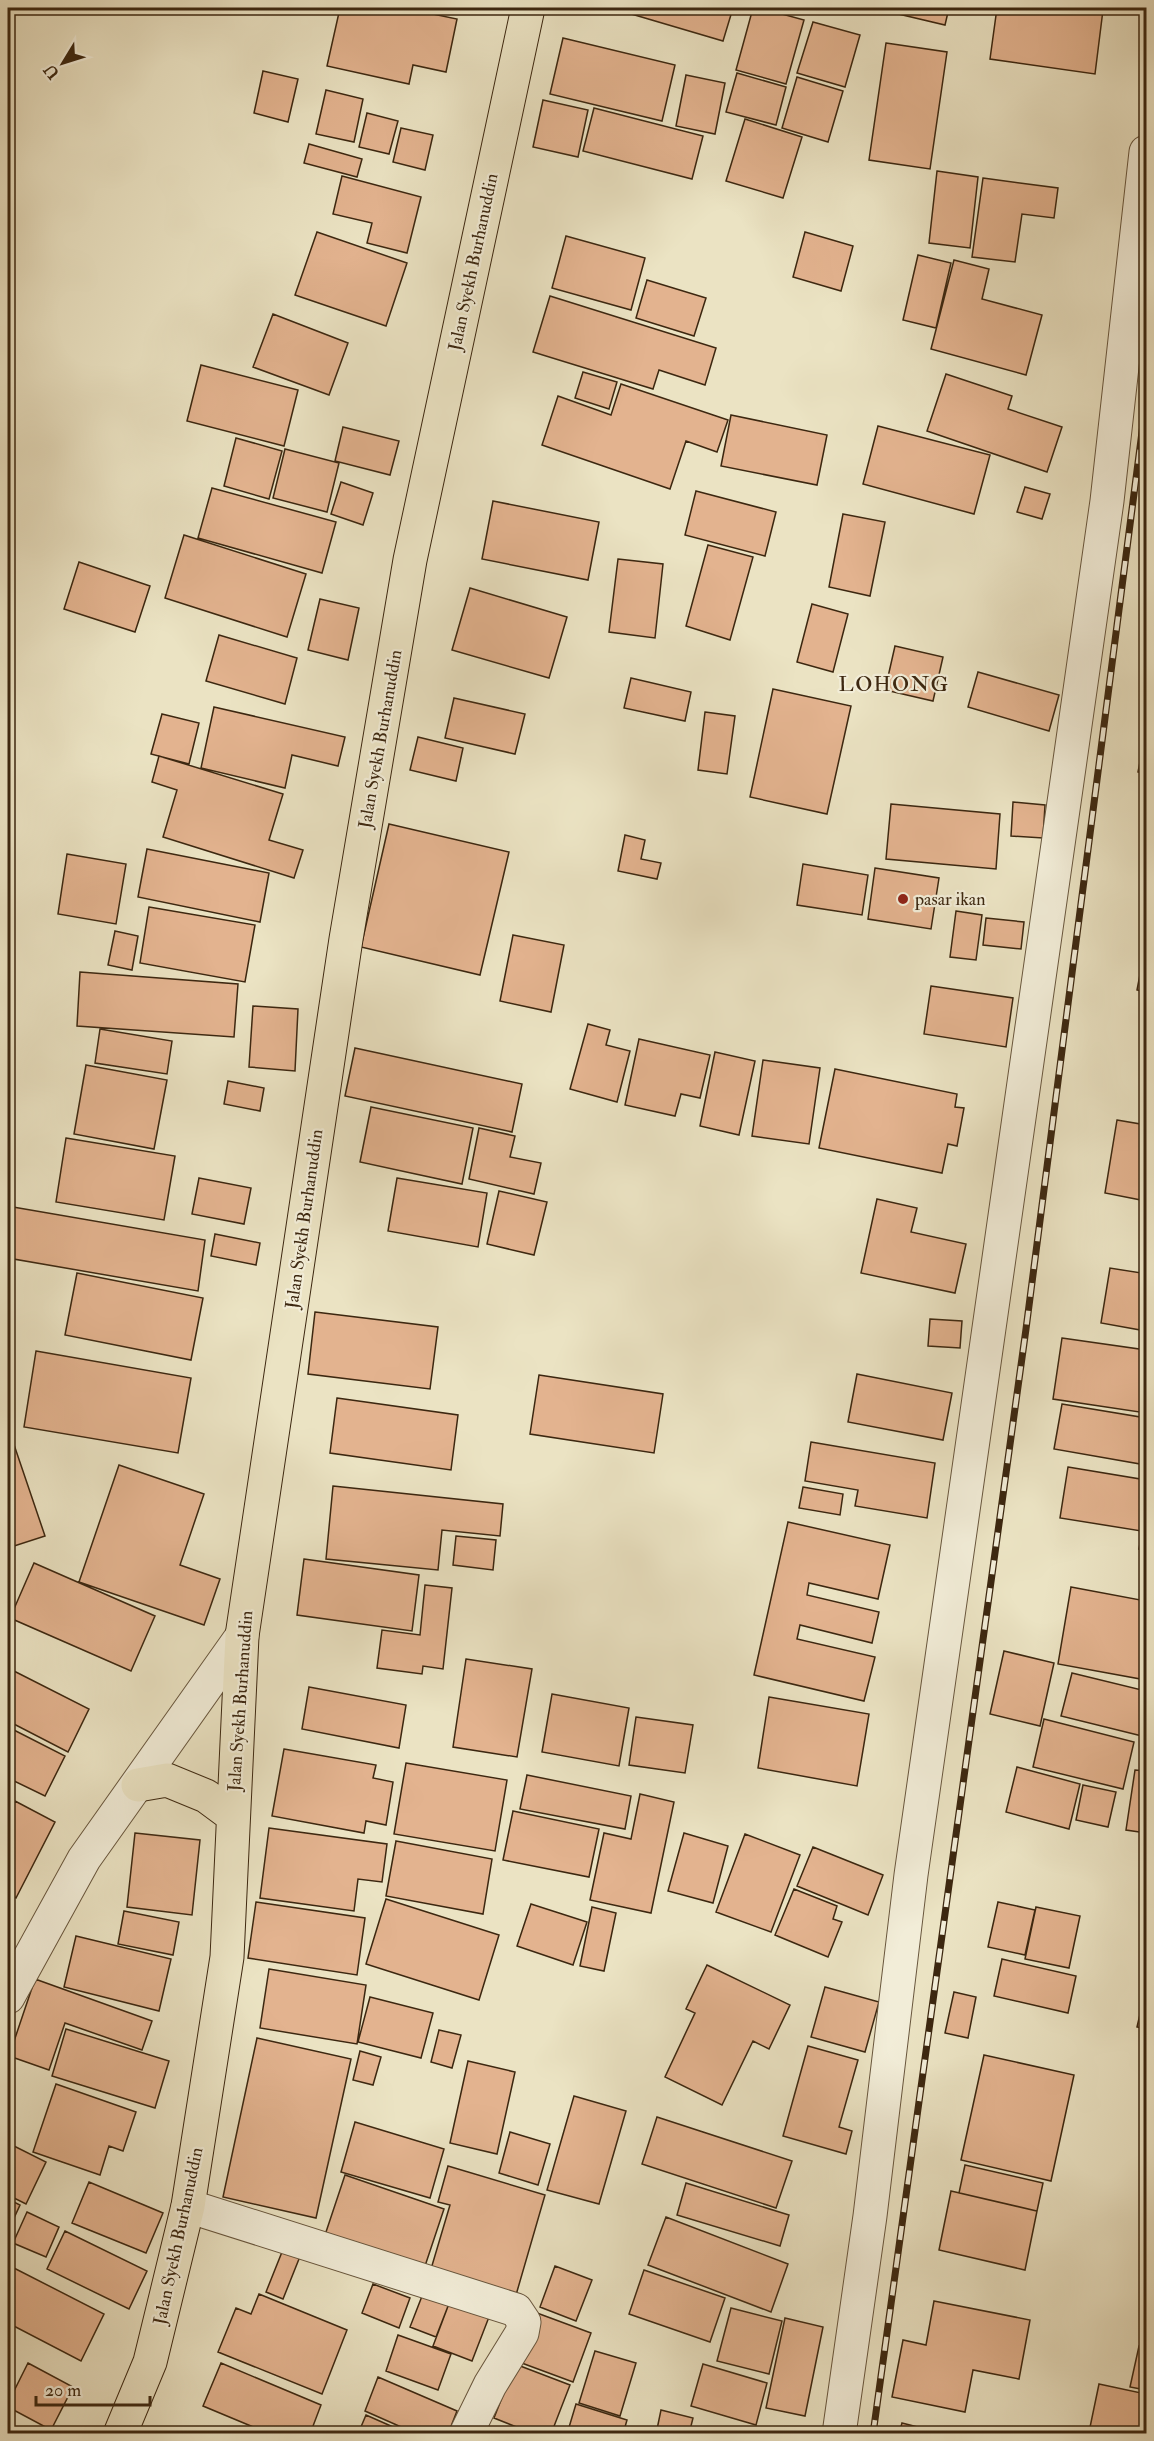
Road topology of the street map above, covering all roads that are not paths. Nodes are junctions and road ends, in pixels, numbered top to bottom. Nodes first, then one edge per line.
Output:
1 (528, 8) edge
2 (1146, 152) edge
3 (242, 1636) junction
4 (138, 1785) junction
5 (233, 1816) junction
6 (8, 1997) edge
7 (188, 2206) junction
8 (120, 2433) edge
9 (466, 2433) edge
10 (839, 2433) edge

1 - 3 main road, Jalan Syekh Burhanuddin
2 - 10 street
3 - 4 street
3 - 5 main road, Jalan Syekh Burhanuddin
4 - 5 main road
4 - 6 street
5 - 7 main road, Jalan Syekh Burhanuddin
7 - 8 main road, Jalan Syekh Burhanuddin
7 - 9 street

